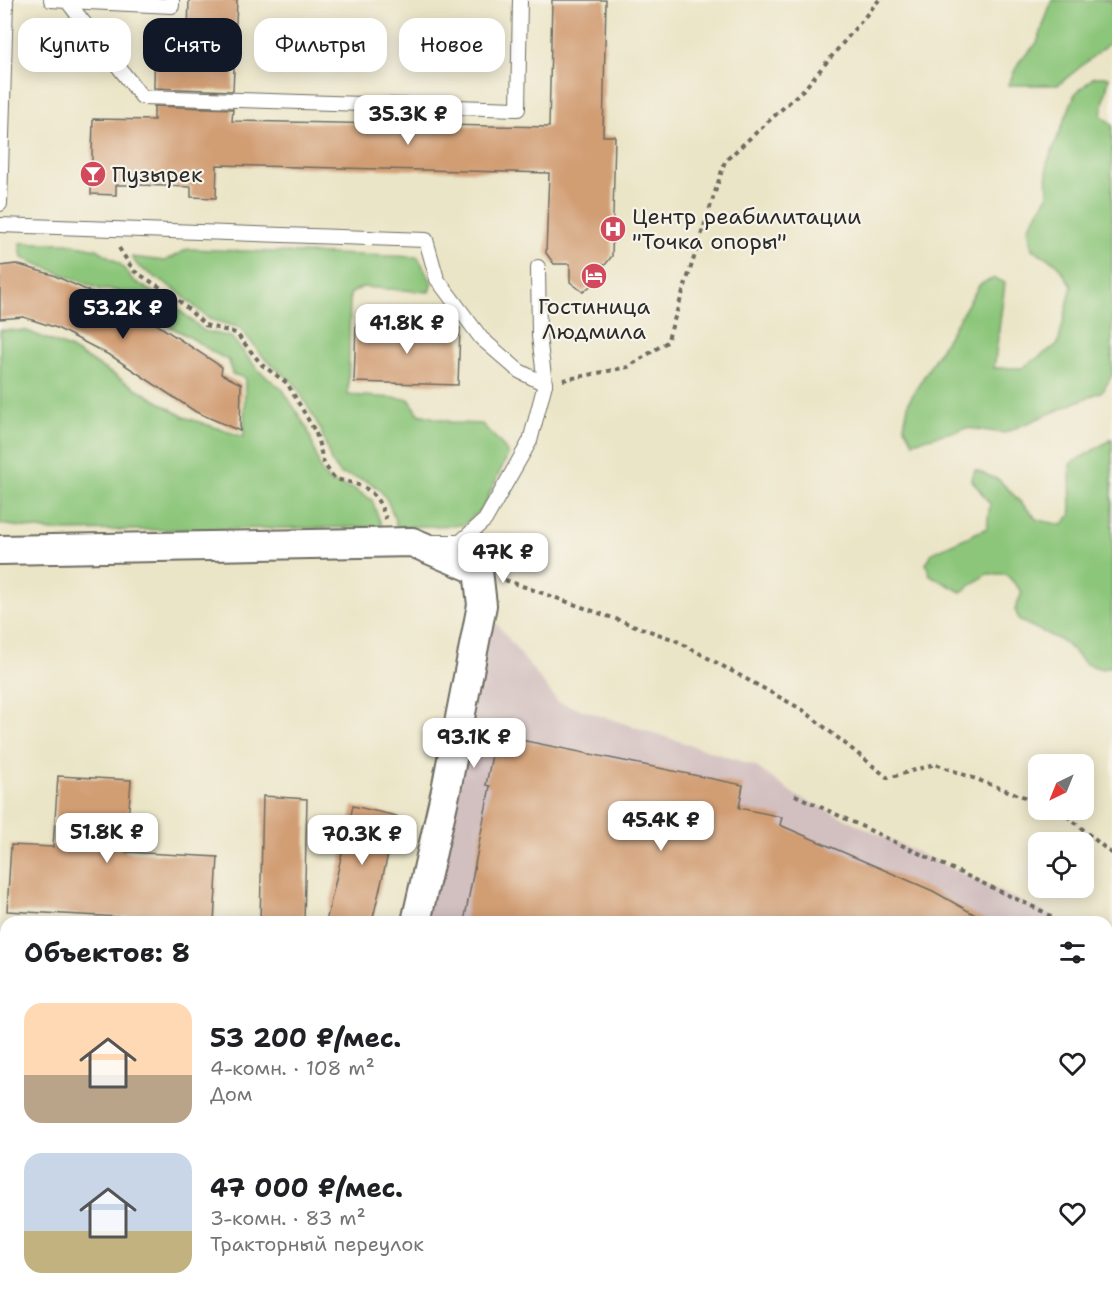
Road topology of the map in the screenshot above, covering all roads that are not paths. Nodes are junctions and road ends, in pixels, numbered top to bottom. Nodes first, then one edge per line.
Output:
1 (6, 0) edge
2 (51, 0) edge
3 (172, 0) edge
4 (520, 0) edge
5 (67, 1) edge
6 (0, 204) edge
7 (0, 225) edge
8 (538, 267) dead end
9 (545, 384) junction
10 (403, 542) junction
11 (0, 550) edge
12 (417, 916) edge

1 - 6 lane
2 - 5 lane
3 - 5 lane
4 - 5 lane
7 - 9 lane
8 - 9 lane
9 - 10 lane
10 - 11 street
10 - 12 street

